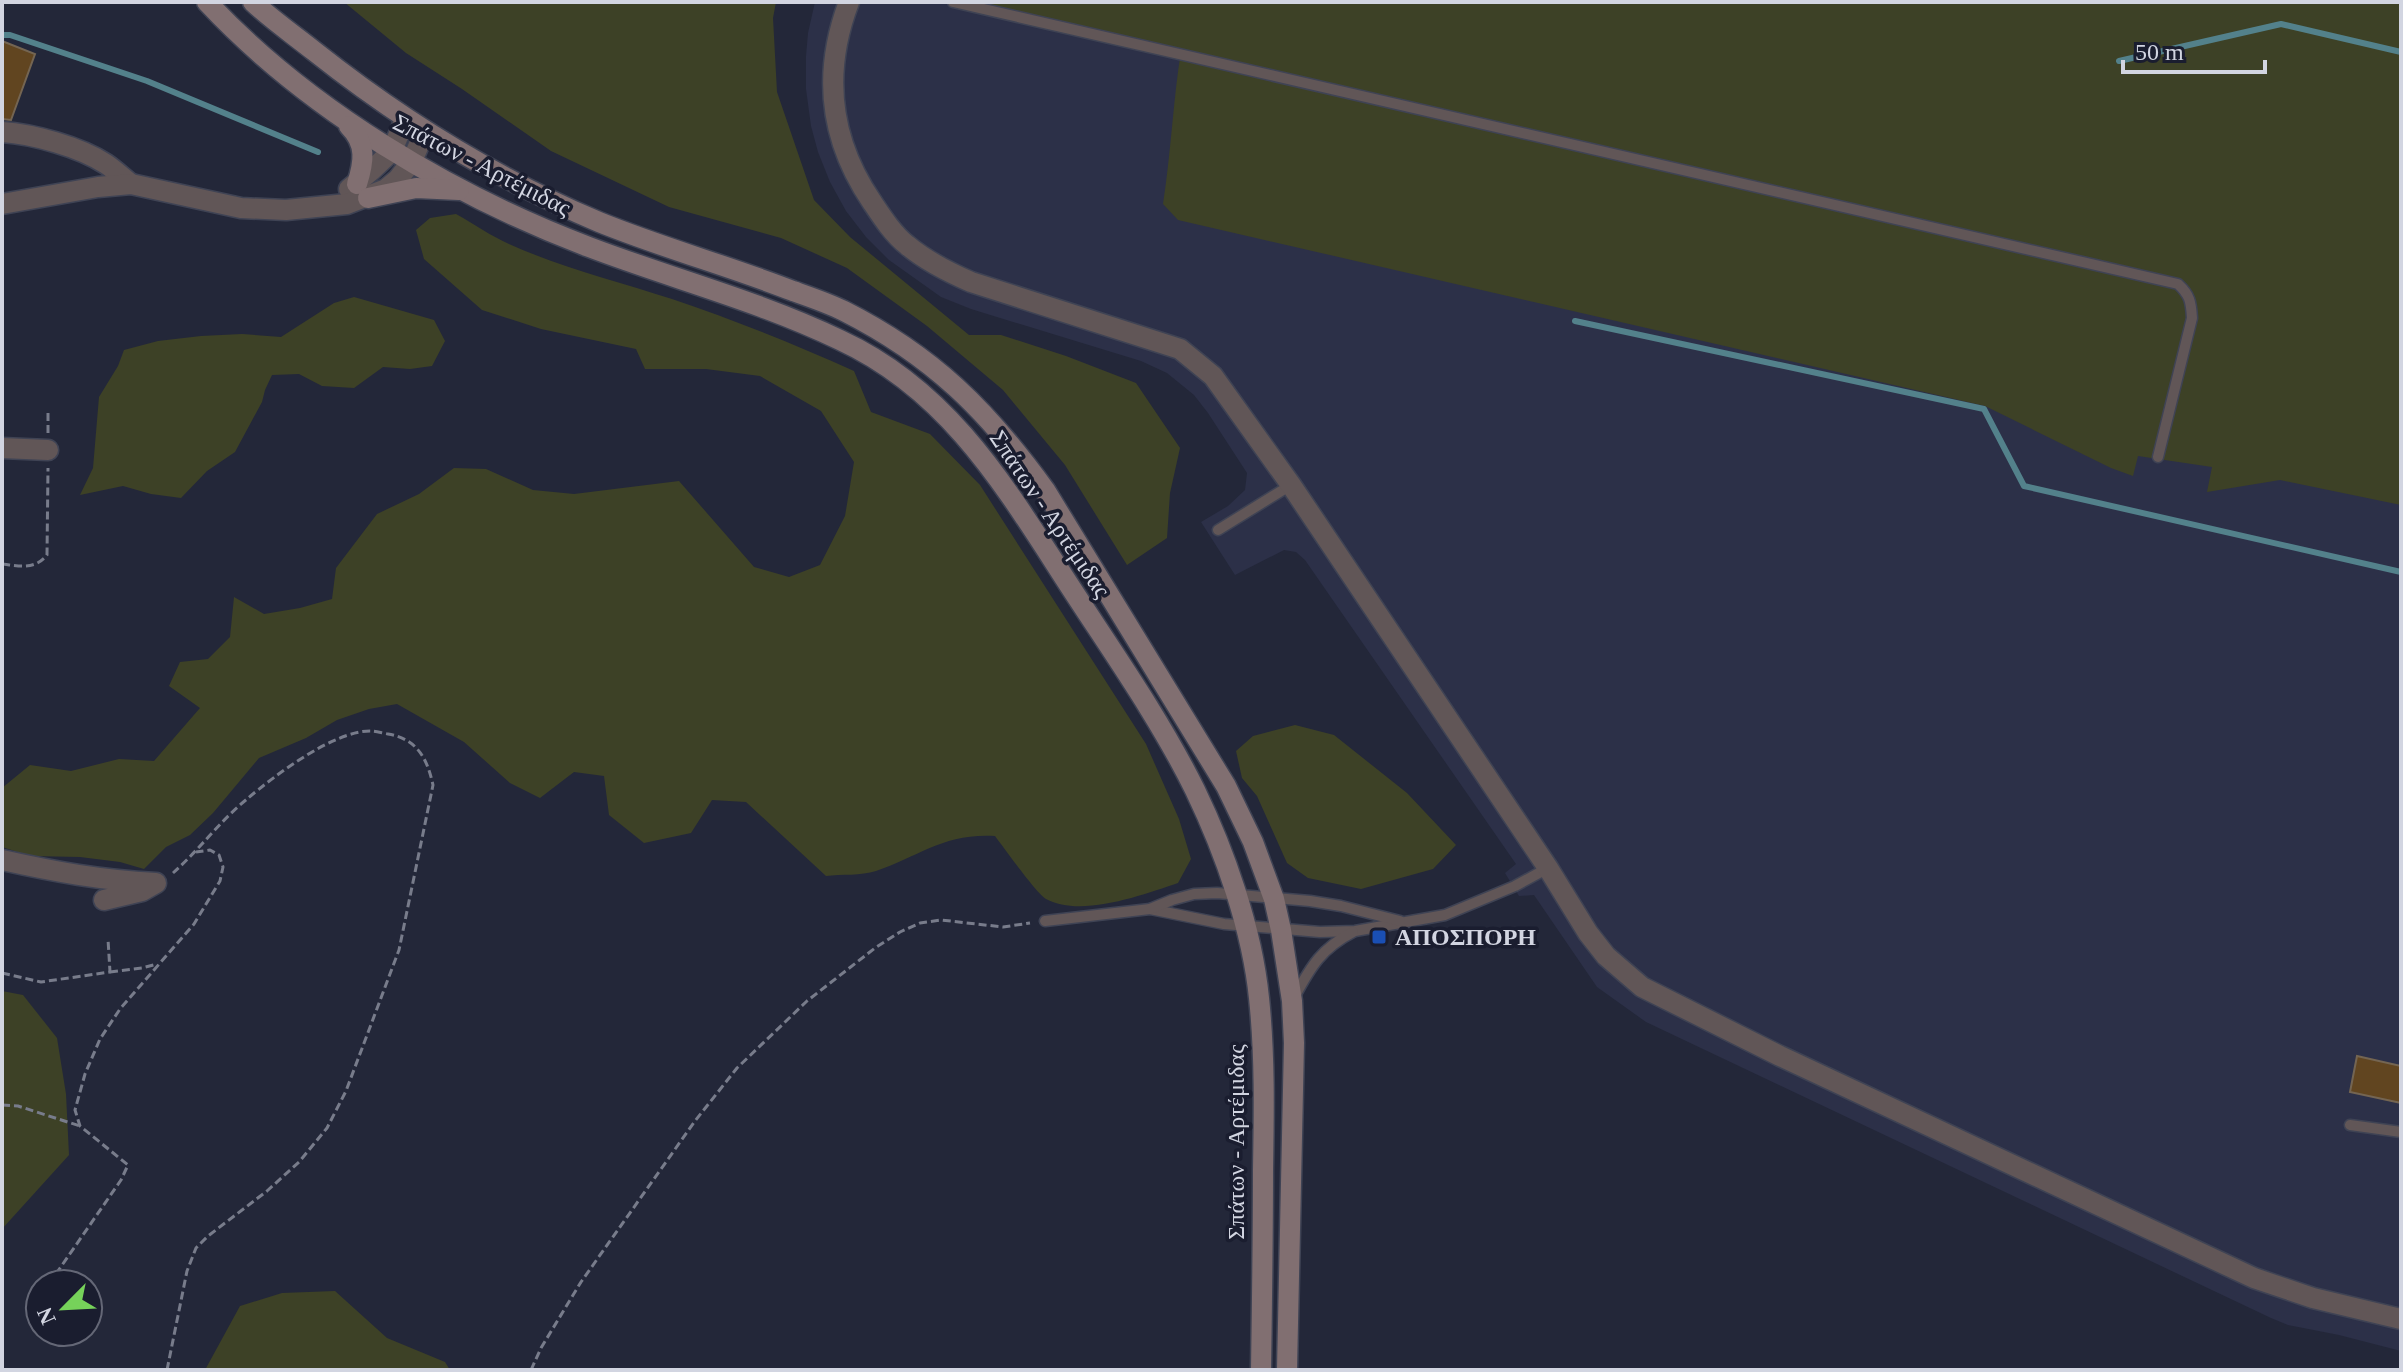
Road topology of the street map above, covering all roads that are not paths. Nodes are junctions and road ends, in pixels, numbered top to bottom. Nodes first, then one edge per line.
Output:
1 (207, 2) edge
2 (253, 2) edge
3 (849, 2) edge
4 (953, 2) edge
5 (338, 115) junction
6 (405, 119) junction
7 (425, 131) junction
8 (2, 132) edge
9 (392, 151) junction
10 (412, 161) junction
11 (131, 184) junction
12 (362, 191) junction
13 (465, 191) junction
14 (2, 204) edge
15 (2, 448) edge
16 (48, 450) road end
17 (2158, 457) dead end
18 (1291, 485) junction
19 (1218, 530) dead end
20 (2, 860) edge
21 (1548, 868) junction
22 (1236, 894) junction
23 (1274, 899) junction
24 (104, 900) dead end
25 (1150, 909) junction
26 (1045, 921) road end
27 (1402, 921) junction
28 (1245, 926) junction
29 (1281, 930) junction
30 (1355, 931) junction
31 (1292, 1001) junction
32 (2350, 1125) dead end
33 (2401, 1132) edge
34 (2401, 1319) edge
35 (1261, 1370) edge
36 (1287, 1370) edge

1 - 5 main road, Σπάτων - Αρτέμιδας
2 - 6 main road, Σπάτων - Αρτέμιδας
3 - 18 street
4 - 17 lane
5 - 9 main road, Σπάτων - Αρτέμιδας
5 - 12 main road
6 - 7 main road, Σπάτων - Αρτέμιδας
6 - 9 street
7 - 10 street
7 - 23 main road, Σπάτων - Αρτέμιδας
8 - 11 street
9 - 10 main road, Σπάτων - Αρτέμιδας
9 - 12 street
10 - 12 street
10 - 13 main road, Σπάτων - Αρτέμιδας
11 - 12 street
11 - 14 street
12 - 13 main road
13 - 22 main road, Σπάτων - Αρτέμιδας
15 - 16 street
18 - 19 lane
18 - 21 street
20 - 24 street
21 - 27 lane
21 - 34 street
22 - 23 lane
22 - 25 lane
22 - 28 main road, Σπάτων - Αρτέμιδας
23 - 27 lane
23 - 29 main road, Σπάτων - Αρτέμιδας
25 - 26 lane
25 - 28 lane
27 - 30 lane
28 - 29 lane
28 - 35 main road, Σπάτων - Αρτέμιδας
29 - 30 lane
29 - 31 main road, Σπάτων - Αρτέμιδας
30 - 31 lane
31 - 36 main road, Σπάτων - Αρτέμιδας
32 - 33 lane

